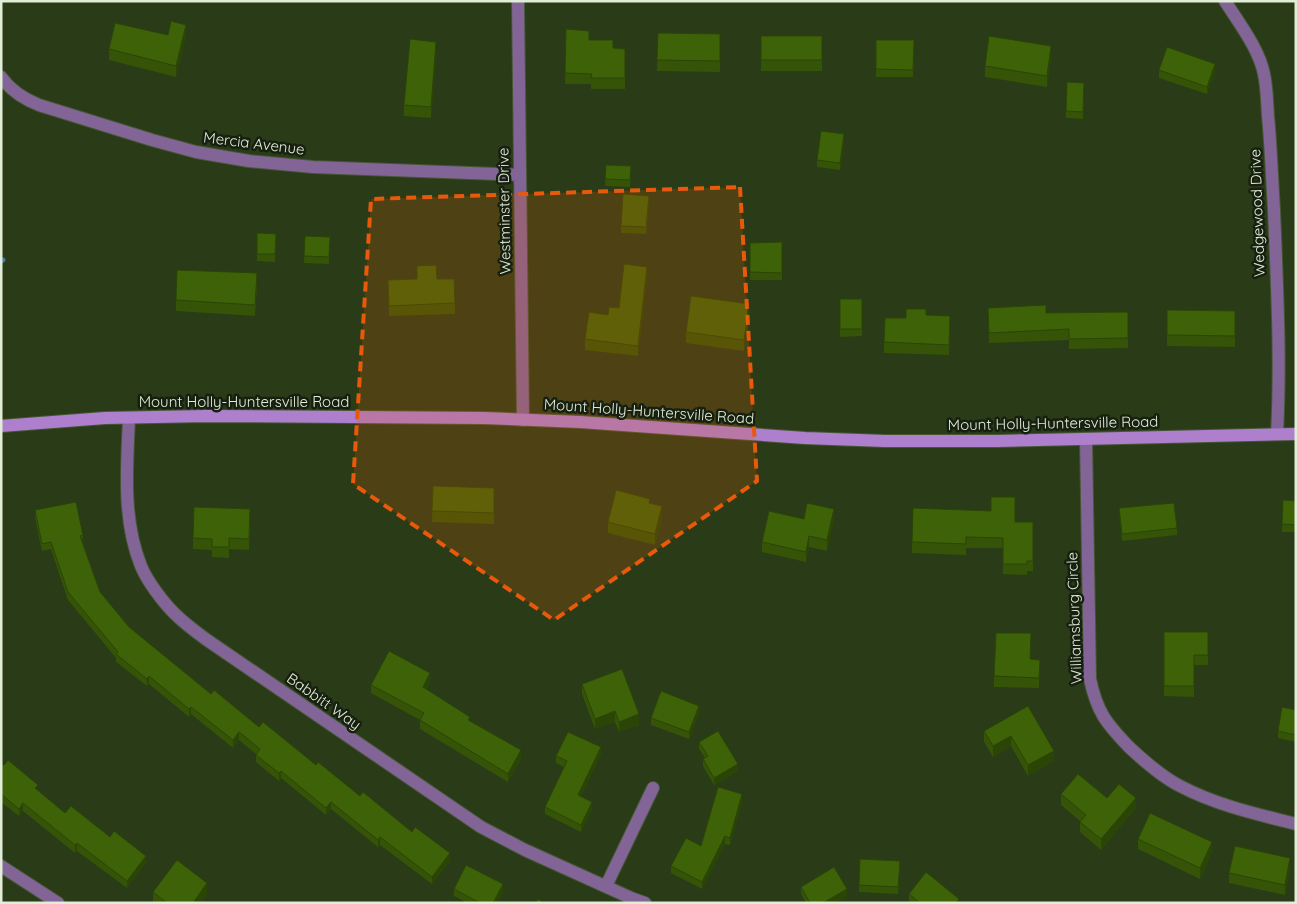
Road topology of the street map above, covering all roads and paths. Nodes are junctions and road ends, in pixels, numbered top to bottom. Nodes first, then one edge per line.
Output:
1 (518, 1) edge
2 (1225, 1) edge
3 (1, 78) edge
4 (520, 175) junction
5 (128, 418) junction
6 (523, 420) junction
7 (1, 426) edge
8 (1277, 434) junction
9 (1296, 434) edge
10 (1086, 439) junction
11 (653, 788) dead end
12 (1296, 824) edge
13 (1, 866) edge
14 (606, 886) junction
15 (42, 898) edge
16 (58, 903) edge
17 (645, 903) edge

1 - 4 street, Westminster Drive
2 - 8 street, Wedgewood Drive
3 - 4 street, Mercia Avenue
4 - 6 street, Westminster Drive
5 - 6 main road, Mount Holly-Huntersville Road
5 - 7 main road, Mount Holly-Huntersville Road
5 - 14 street, Babbitt Way
6 - 10 main road, Mount Holly-Huntersville Road
8 - 9 main road, Mount Holly-Huntersville Road
8 - 10 main road, Mount Holly-Huntersville Road
10 - 12 street, Williamsburg Circle
11 - 14 street
13 - 15 street
14 - 17 street, Babbitt Way
15 - 16 street

